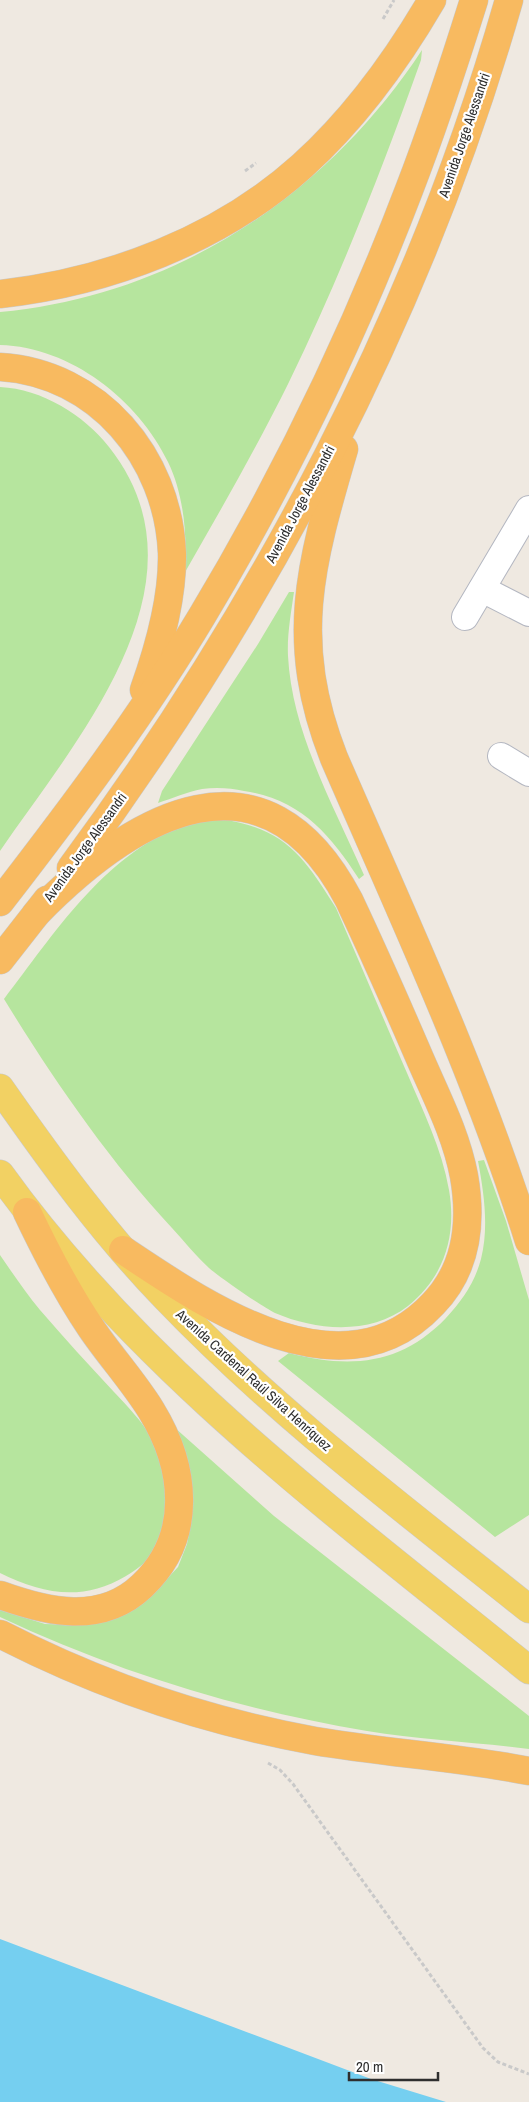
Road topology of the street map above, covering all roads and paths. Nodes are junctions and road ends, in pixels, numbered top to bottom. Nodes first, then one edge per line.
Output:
1 (394, 0) edge
2 (432, 0) edge
3 (474, 0) edge
4 (509, 0) edge
5 (379, 26) dead end
6 (261, 160) dead end
7 (241, 174) dead end
8 (0, 294) edge
9 (0, 367) edge
10 (362, 386) junction
11 (529, 510) edge
12 (482, 589) junction
13 (529, 614) edge
14 (465, 617) dead end
15 (133, 721) junction
16 (501, 756) dead end
17 (529, 773) edge
18 (0, 902) edge
19 (36, 914) junction
20 (5, 955) edge
21 (0, 1088) edge
22 (0, 1174) edge
23 (27, 1212) junction
24 (529, 1241) edge
25 (123, 1250) junction
26 (0, 1595) edge
27 (529, 1609) edge
28 (0, 1634) edge
29 (529, 1670) edge
30 (268, 1763) dead end
31 (529, 1771) edge
32 (529, 2074) edge

1 - 5 path
2 - 8 highway
3 - 15 highway
4 - 10 highway, Avenida Jorge Alessandri
6 - 7 path
9 - 15 highway
10 - 19 highway, Avenida Jorge Alessandri
10 - 24 highway
11 - 12 street
12 - 13 street
12 - 14 street
15 - 18 highway
16 - 17 street
19 - 20 highway, Avenida Jorge Alessandri
19 - 25 highway
21 - 25 main road, Avenida Cardenal Raúl Silva Henríquez
22 - 23 main road
23 - 26 highway
23 - 29 main road
25 - 27 main road, Avenida Cardenal Raúl Silva Henríquez
28 - 31 highway
30 - 32 path

